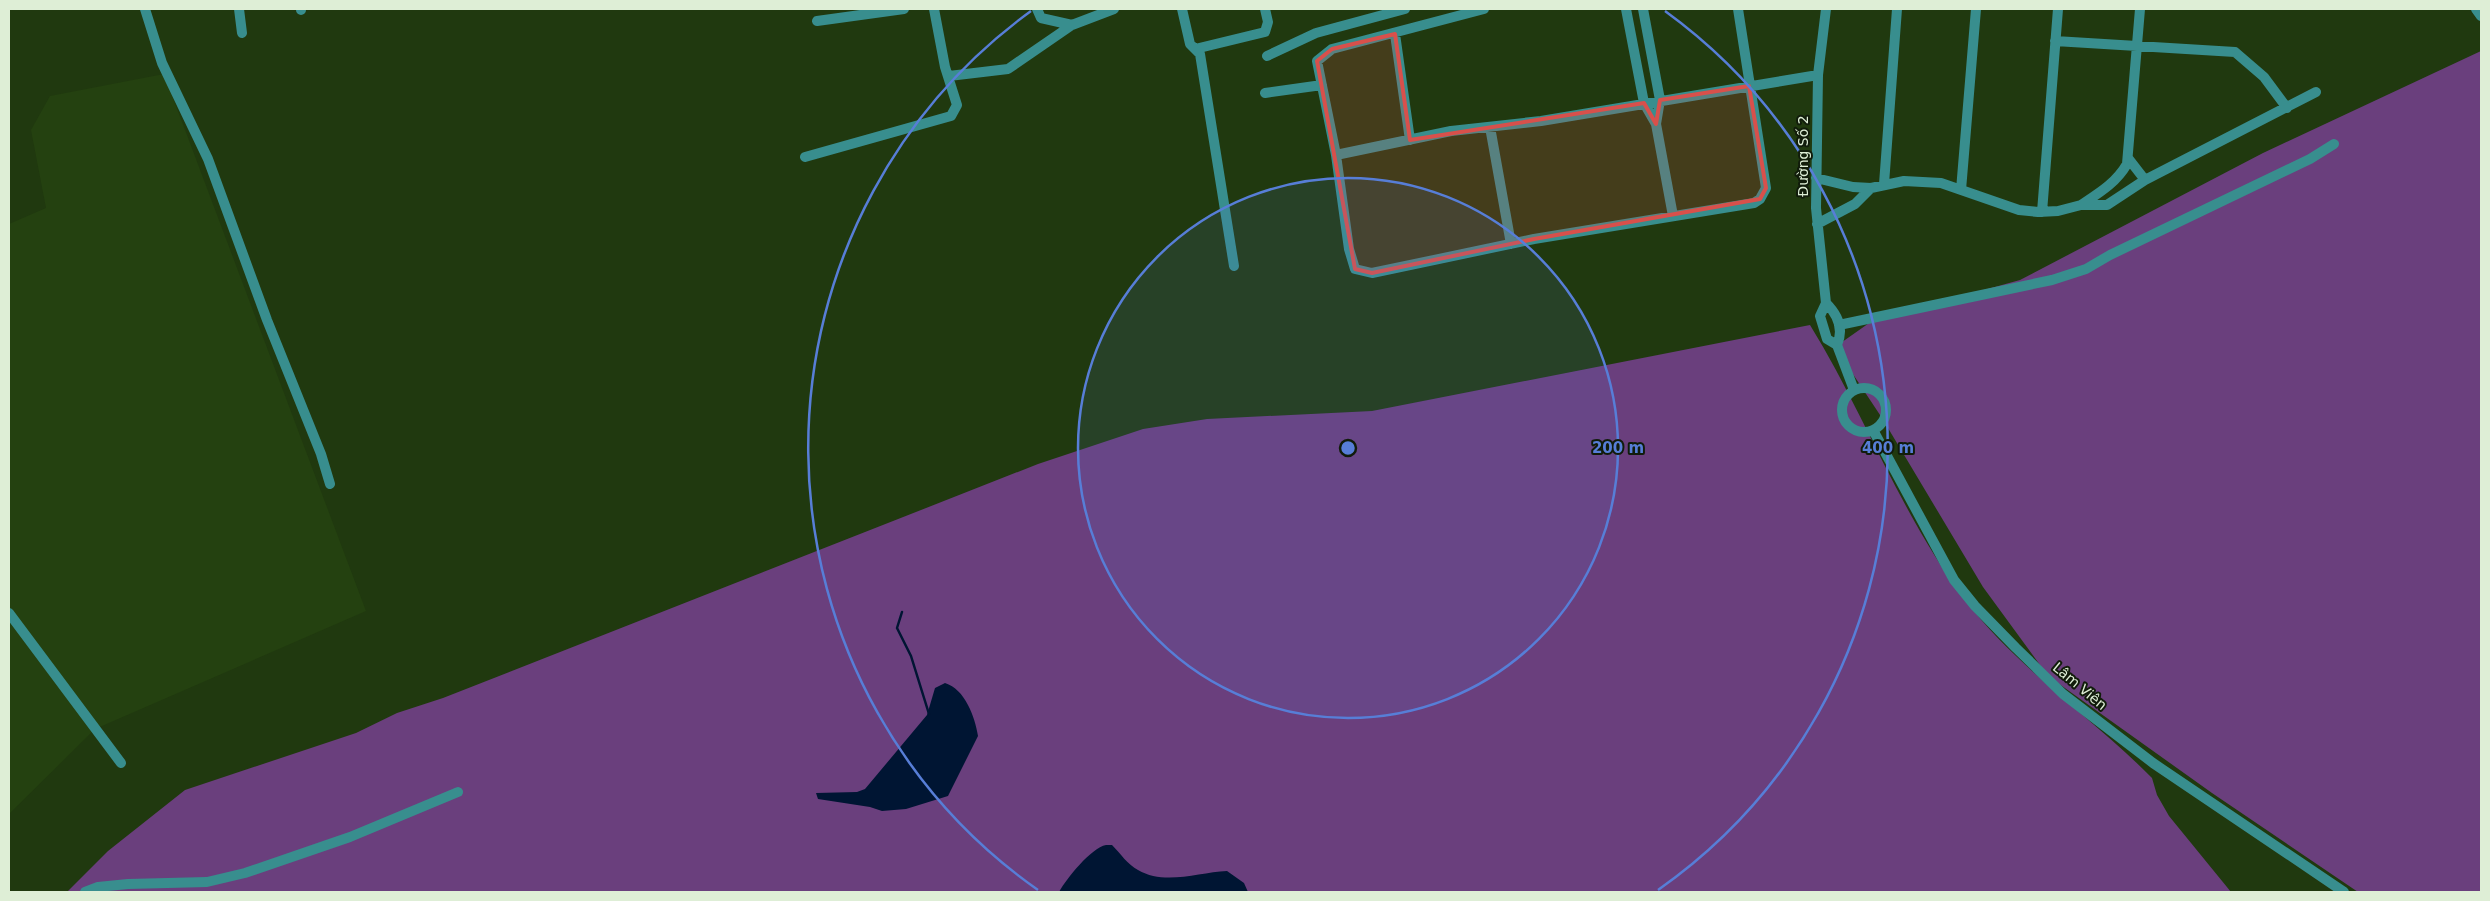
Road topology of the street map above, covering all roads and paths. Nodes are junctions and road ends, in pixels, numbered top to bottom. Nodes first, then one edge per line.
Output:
1 (145, 9) edge
2 (239, 9) edge
3 (904, 9) edge
4 (934, 9) edge
5 (1037, 9) edge
6 (1114, 9) edge
7 (1182, 9) edge
8 (1265, 9) edge
9 (1405, 9) edge
10 (1484, 9) edge
11 (1626, 9) edge
12 (1643, 9) edge
13 (1738, 9) edge
14 (1826, 9) edge
15 (1897, 9) edge
16 (1976, 9) edge
17 (2058, 9) edge
18 (2140, 9) edge
19 (2476, 9) edge
20 (2481, 16) edge
21 (817, 21) dead end
22 (1072, 25) junction
23 (242, 33) dead end
24 (1395, 34) junction
25 (2055, 41) junction
26 (2136, 46) junction
27 (1195, 49) junction
28 (1267, 56) dead end
29 (1818, 75) junction
30 (949, 76) junction
31 (1322, 85) junction
32 (1749, 86) junction
33 (2316, 92) dead end
34 (1265, 93) dead end
35 (1660, 100) junction
36 (1644, 103) junction
37 (2288, 108) junction
38 (1656, 124) junction
39 (1490, 127) junction
40 (1410, 140) junction
41 (2334, 144) dead end
42 (1336, 155) junction
43 (805, 157) dead end
44 (2128, 158) junction
45 (1816, 178) junction
46 (2144, 180) junction
47 (1884, 184) junction
48 (1871, 188) junction
49 (1961, 190) junction
50 (2082, 205) junction
51 (2042, 212) junction
52 (1673, 216) junction
53 (1817, 224) junction
54 (1511, 244) junction
55 (1234, 266) dead end
56 (1826, 303) junction
57 (1839, 325) junction
58 (1837, 345) junction
59 (1854, 390) junction
60 (1873, 430) junction
61 (330, 484) dead end
62 (9, 613) edge
63 (121, 763) dead end
64 (458, 792) dead end
65 (85, 892) edge
66 (2344, 892) edge

1 - 61 street
2 - 23 street
3 - 21 street
4 - 30 street
5 - 22 street
6 - 22 street
7 - 27 street
8 - 27 street
9 - 28 street
10 - 24 street
11 - 36 street
12 - 35 street
13 - 32 street
14 - 29 street, Đường Số 2
15 - 47 street
16 - 49 street
17 - 25 street
18 - 26 street
19 - 20 street
22 - 30 street
24 - 31 street
24 - 40 street
25 - 26 street
25 - 51 street
26 - 37 street
26 - 44 street
27 - 55 street
29 - 32 street
29 - 45 street, Đường Số 2
30 - 43 street
31 - 34 street
31 - 42 street
32 - 35 street
32 - 52 street
33 - 37 street
35 - 36 street
35 - 38 street
36 - 38 street
36 - 39 street
37 - 46 street
38 - 52 street
39 - 40 street
39 - 54 street
40 - 42 street
41 - 57 street
42 - 54 street
44 - 46 street
44 - 50 street
45 - 48 street
45 - 53 street, Đường Số 2
46 - 50 street
47 - 48 street
47 - 49 street
48 - 53 street
49 - 51 street
50 - 51 street
52 - 54 street
53 - 56 street, Đường Số 2
56 - 57 street
56 - 58 street
57 - 58 street
58 - 59 street
59 - 60 street
59 - 60 street
60 - 66 street, Lâm Viên
62 - 63 street
64 - 65 street

